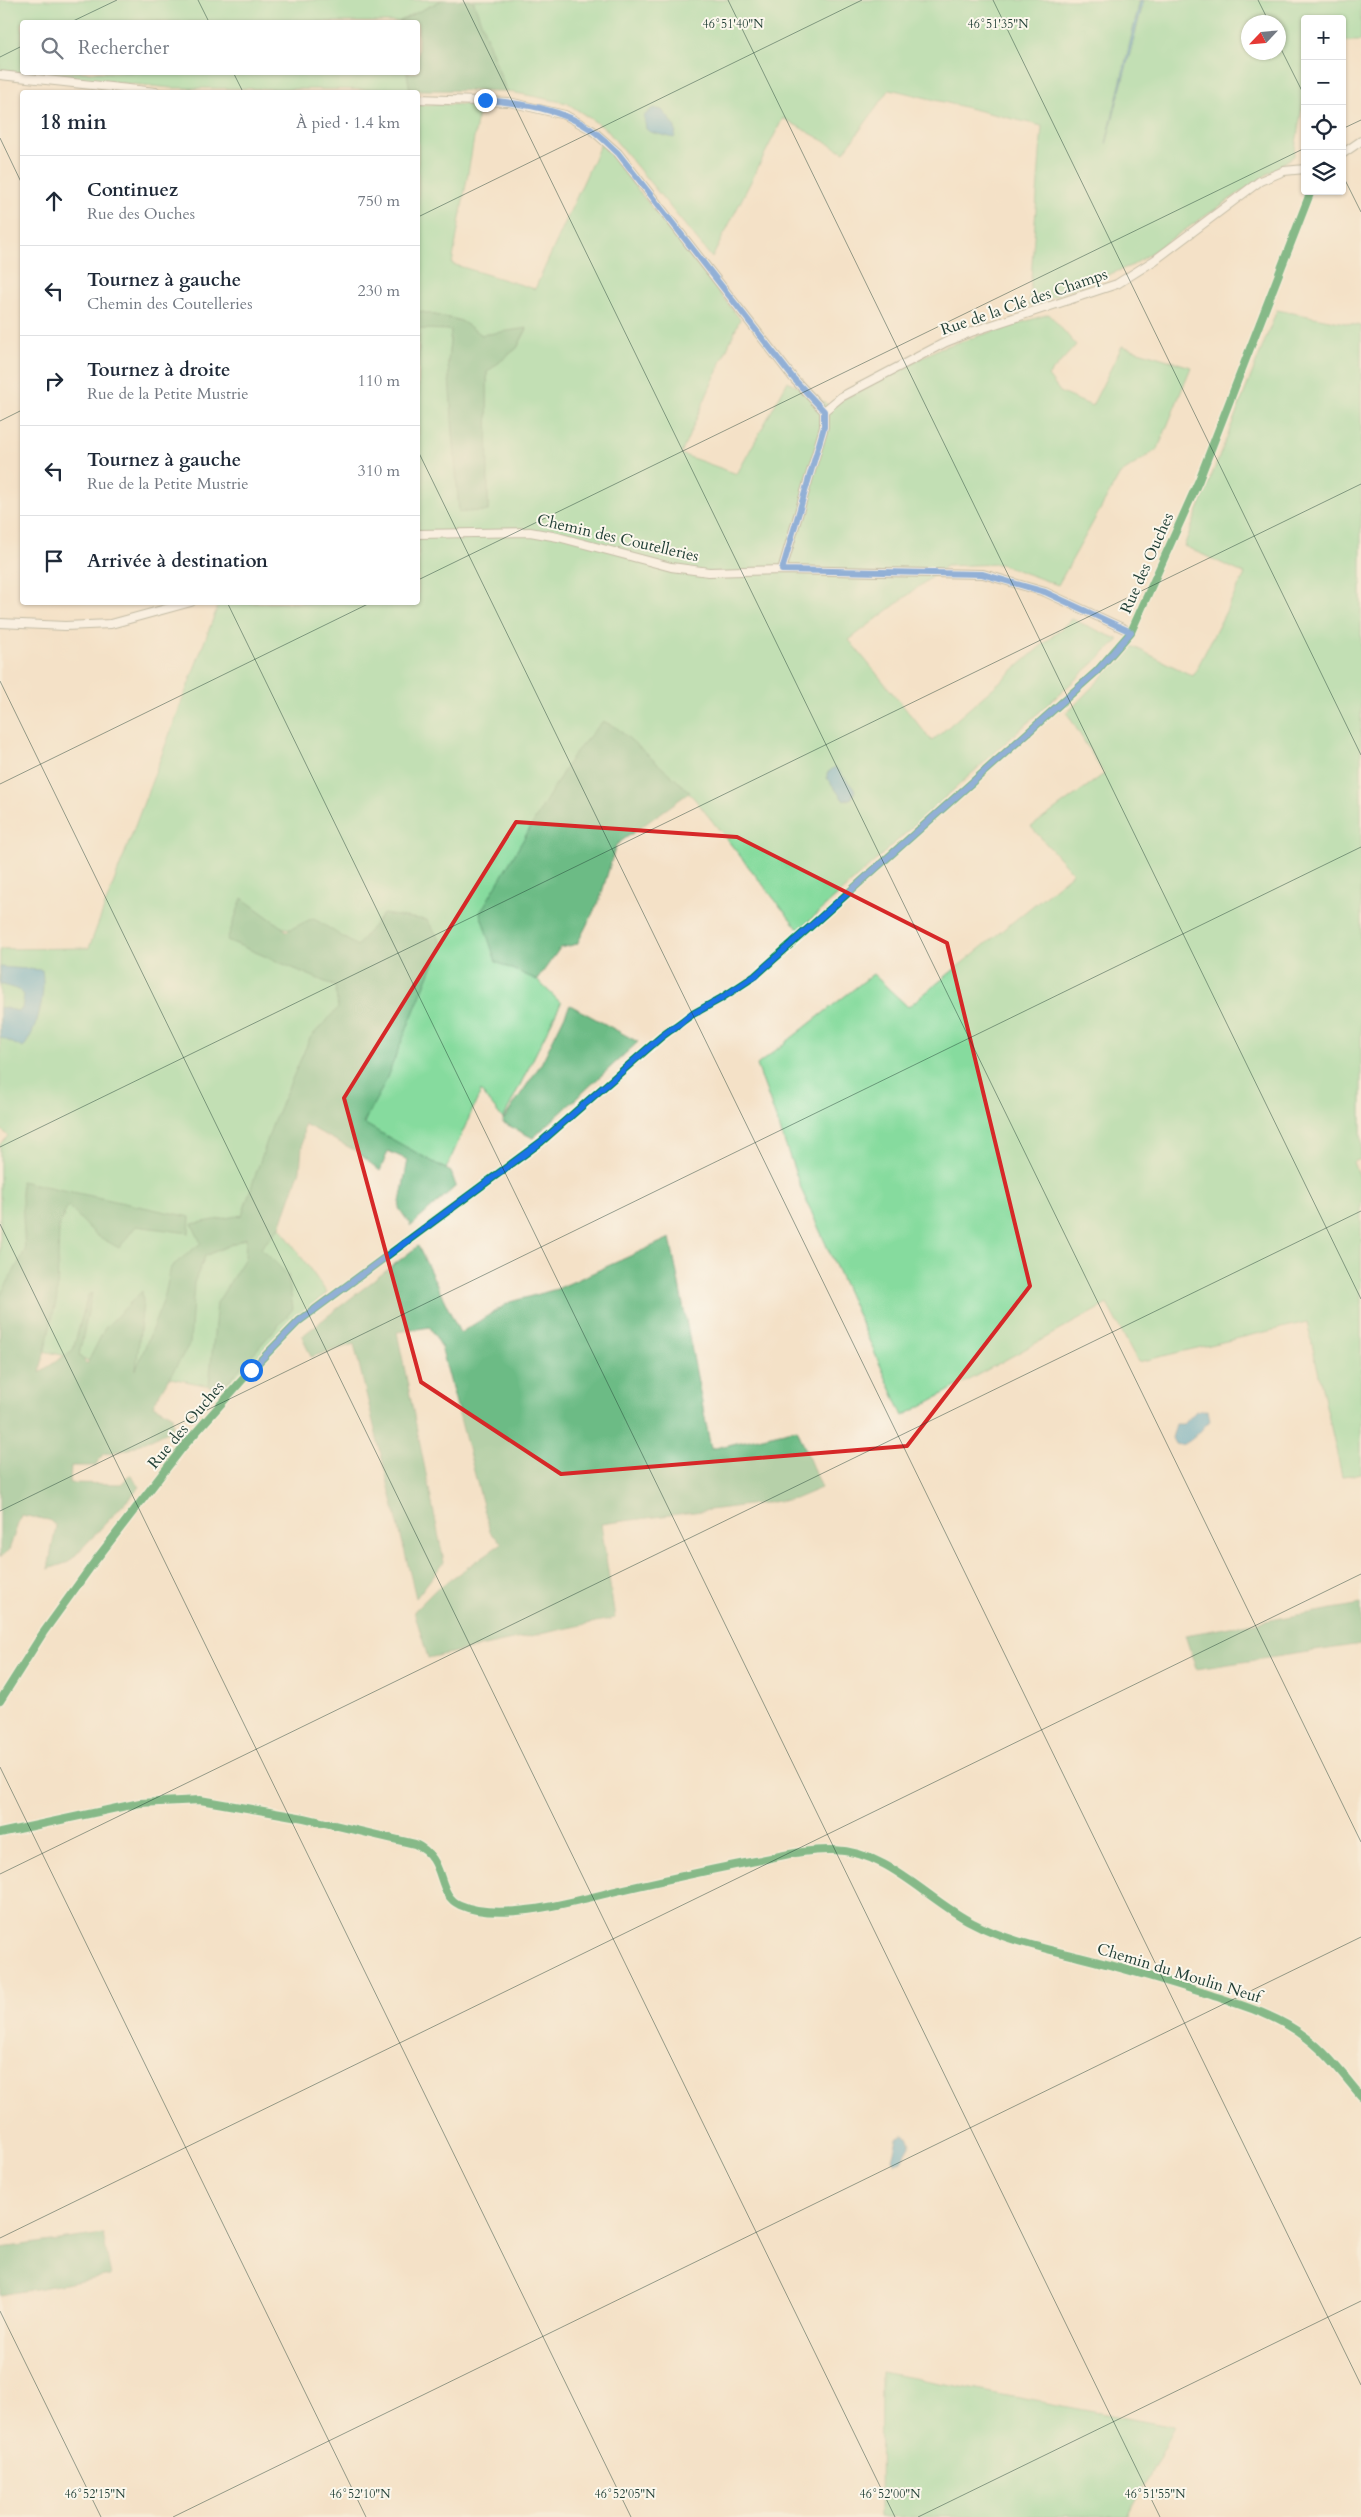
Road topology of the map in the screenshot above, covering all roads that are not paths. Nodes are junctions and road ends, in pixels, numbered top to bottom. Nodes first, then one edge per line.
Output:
1 (0, 75) edge
2 (138, 90) edge
3 (420, 99) edge
4 (1361, 141) edge
5 (1346, 151) edge
6 (1301, 169) edge
7 (1309, 195) edge
8 (824, 411) junction
9 (420, 534) edge
10 (782, 570) junction
11 (181, 605) edge
12 (0, 623) edge
13 (1131, 632) junction
14 (0, 1701) edge
15 (0, 1833) edge
16 (1361, 2096) edge

1 - 2 street
3 - 8 street
4 - 5 street
6 - 8 street, Rue de la Clé des Champs
7 - 13 street, Rue des Ouches
8 - 10 street
9 - 10 street, Chemin des Coutelleries
10 - 13 street, Chemin des Coutelleries
11 - 12 street
13 - 14 street, Rue des Ouches
15 - 16 street, Chemin du Moulin Neuf

